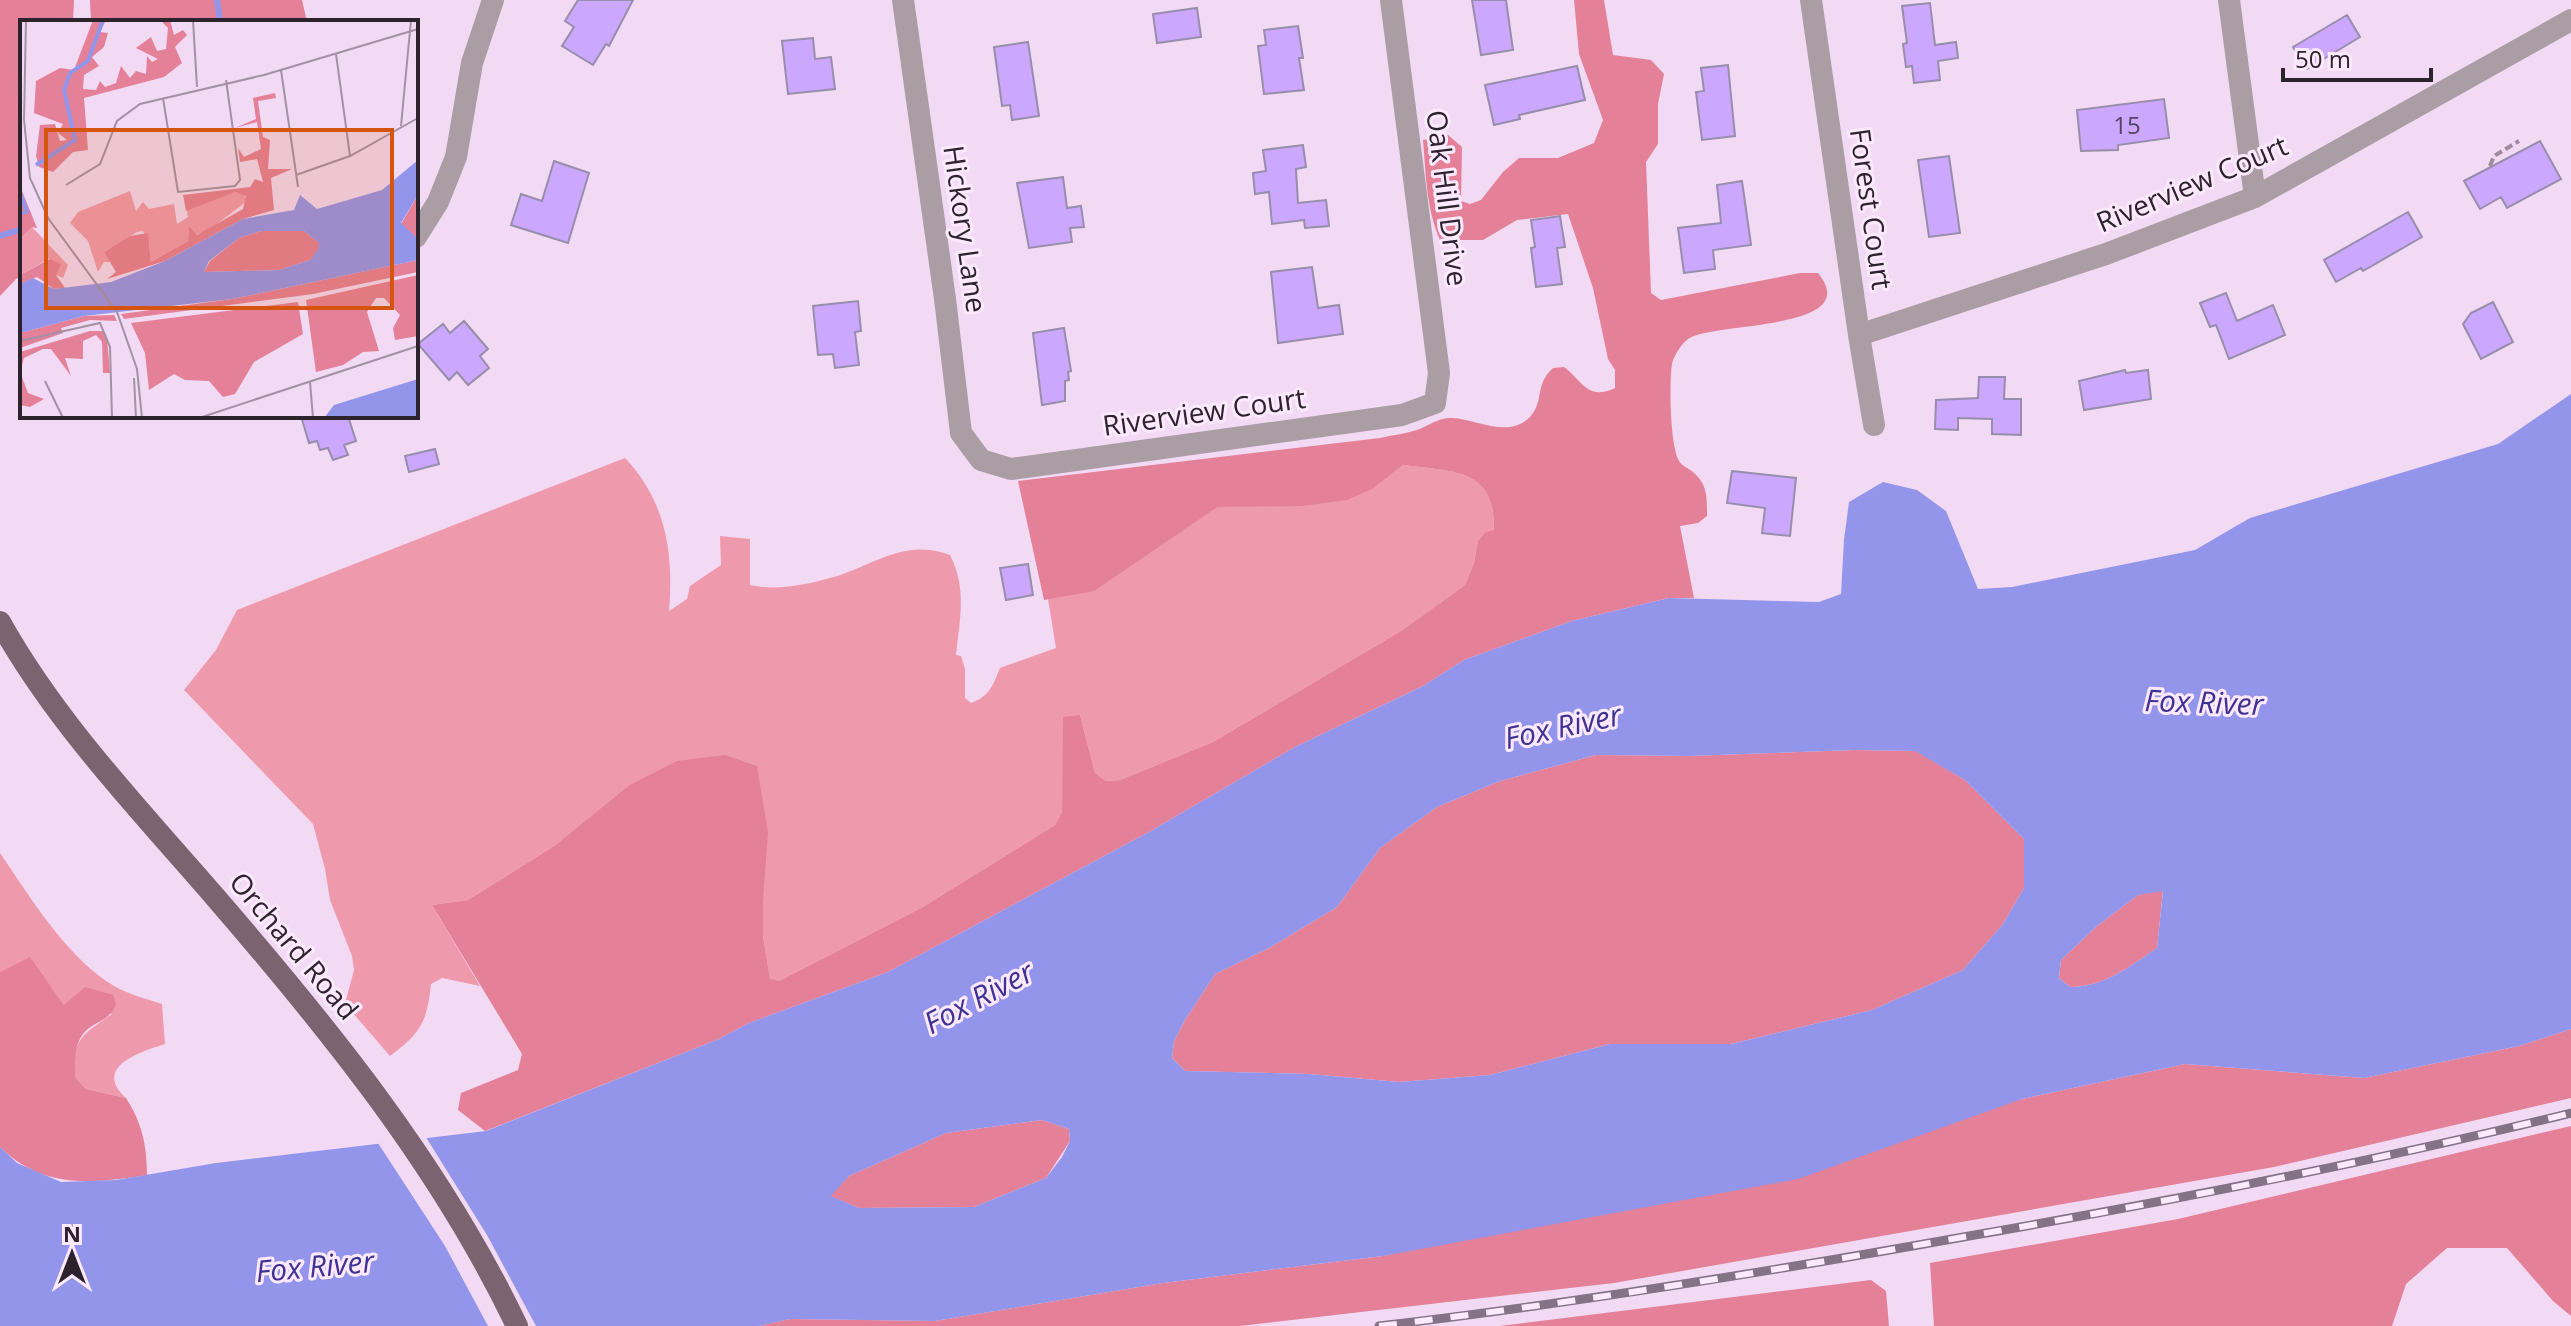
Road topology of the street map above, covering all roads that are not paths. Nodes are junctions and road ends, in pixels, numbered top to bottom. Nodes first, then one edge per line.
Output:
1 (493, 0) edge
2 (903, 0) edge
3 (1391, 0) edge
4 (1811, 0) edge
5 (2229, 0) edge
6 (2571, 20) edge
7 (2255, 197) junction
8 (418, 234) edge
9 (1859, 335) junction
10 (1435, 403) joint
11 (1874, 425) dead end
12 (981, 460) joint
13 (0, 622) edge
14 (517, 1326) edge

1 - 8 street
2 - 12 street, Hickory Lane
3 - 10 street, Oak Hill Drive
4 - 9 street, Forest Court
5 - 7 street
6 - 7 street, Riverview Court
7 - 9 street, Riverview Court
9 - 11 street, Forest Court
10 - 12 street, Riverview Court
13 - 14 main road, Orchard Road

